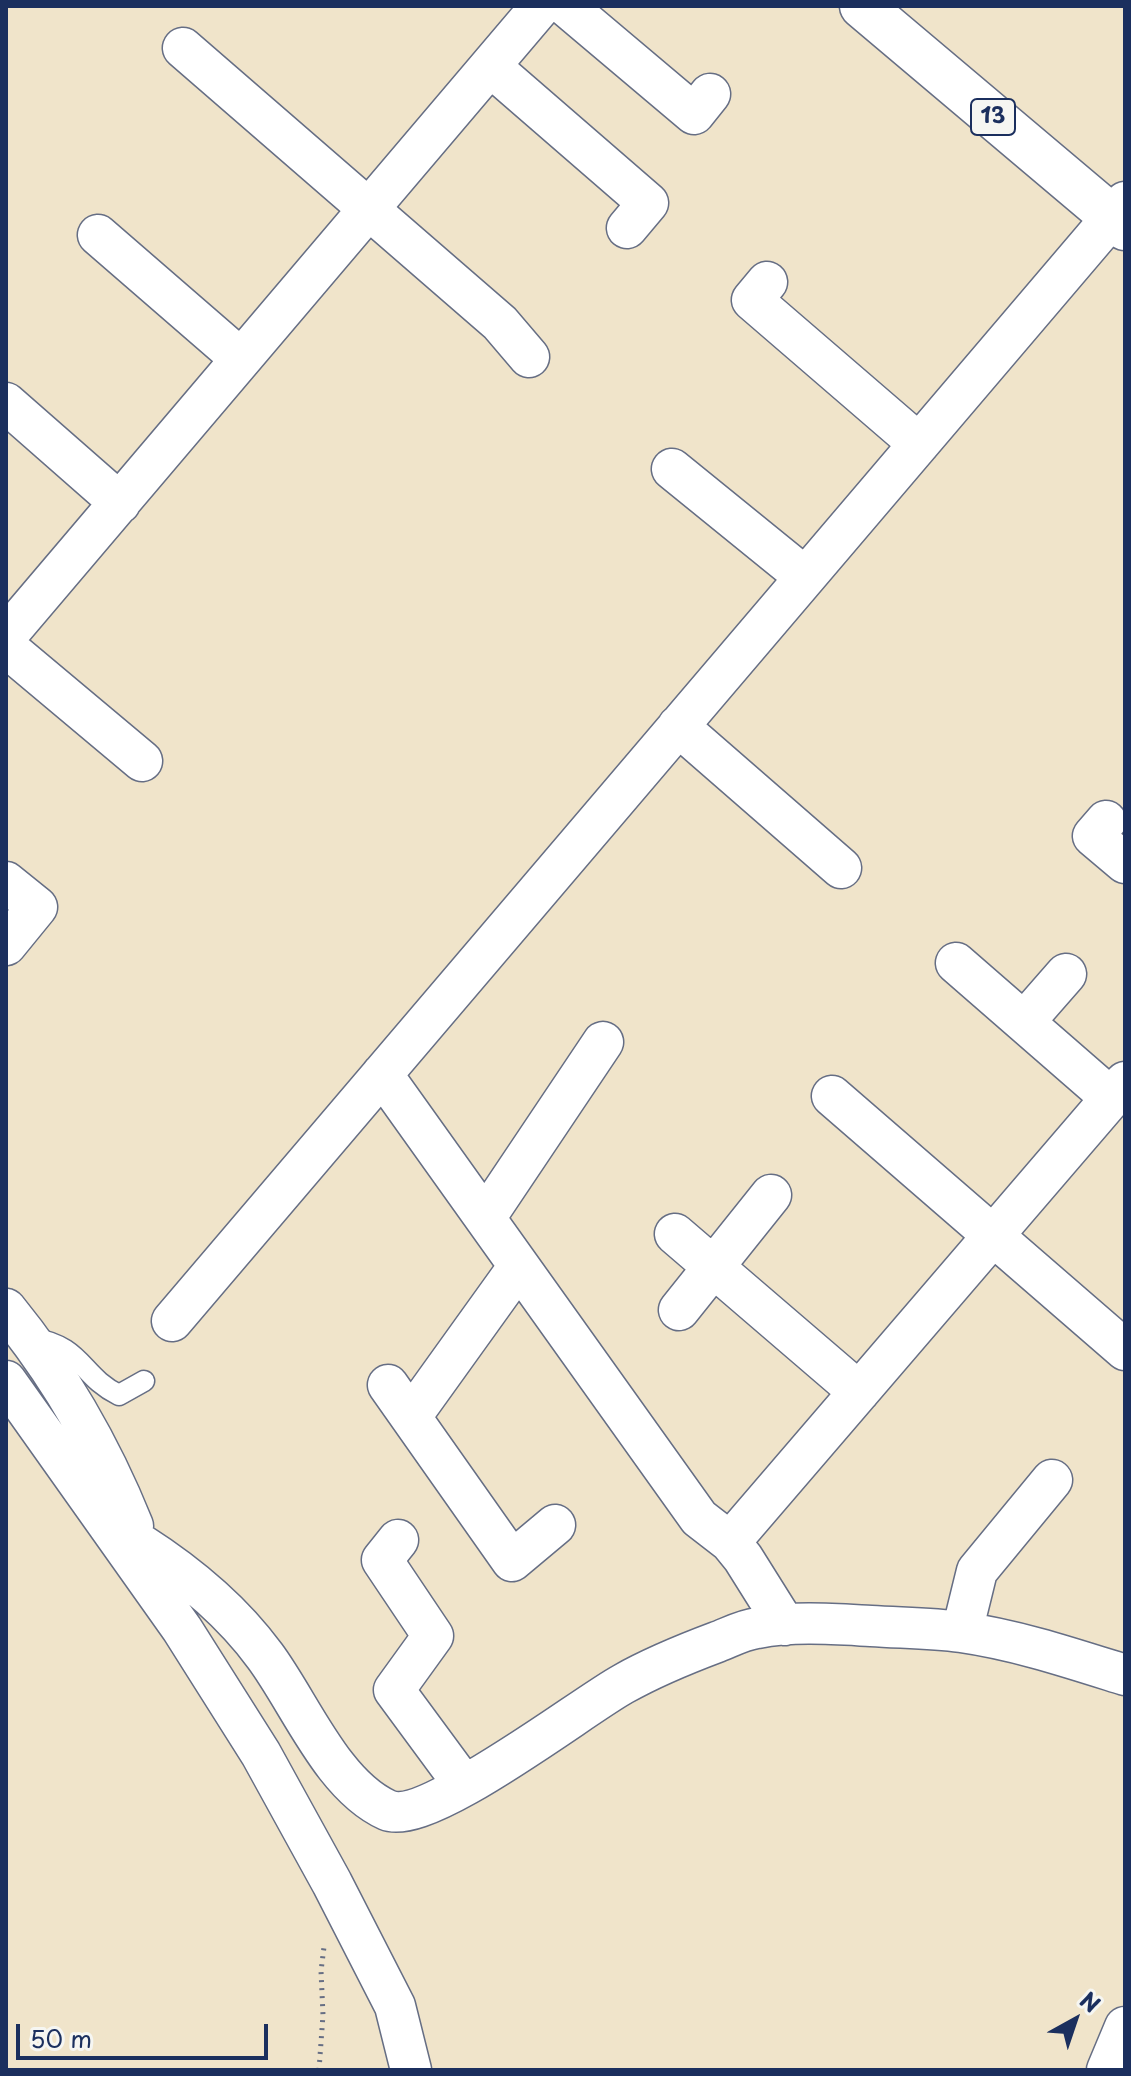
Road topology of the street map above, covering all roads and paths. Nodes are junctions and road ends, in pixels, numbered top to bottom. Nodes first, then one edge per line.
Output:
1 (541, 6) edge
2 (566, 6) edge
3 (862, 6) edge
4 (183, 48) dead end
5 (490, 66) junction
6 (710, 94) dead end
7 (369, 209) junction
8 (1121, 216) edge
9 (627, 228) dead end
10 (98, 235) dead end
11 (767, 282) dead end
12 (529, 357) dead end
13 (241, 359) junction
14 (6, 403) edge
15 (919, 444) junction
16 (672, 469) dead end
17 (120, 503) junction
18 (805, 577) junction
19 (6, 636) edge
20 (6, 647) edge
21 (678, 726) junction
22 (142, 761) dead end
23 (1106, 821) dead end
24 (1125, 863) edge
25 (841, 868) dead end
26 (6, 882) edge
27 (6, 945) edge
28 (956, 963) dead end
29 (1066, 974) dead end
30 (1024, 1022) junction
31 (603, 1042) dead end
32 (382, 1074) junction
33 (1118, 1090) edge
34 (832, 1096) dead end
35 (771, 1195) dead end
36 (485, 1218) junction
37 (675, 1234) dead end
38 (993, 1236) junction
39 (519, 1266) junction
40 (713, 1267) junction
41 (679, 1310) dead end
42 (172, 1321) dead end
43 (18, 1324) edge
44 (1125, 1350) edge
45 (6, 1381) edge
46 (144, 1381) dead end
47 (859, 1392) junction
48 (1052, 1480) dead end
49 (555, 1525) dead end
50 (398, 1540) dead end
51 (730, 1542) junction
52 (134, 1548) junction
53 (785, 1625) junction
54 (962, 1632) junction
55 (1125, 1675) edge
56 (464, 1785) junction
57 (325, 1942) dead end
58 (395, 2006) junction
59 (1125, 2027) edge
60 (319, 2070) edge
61 (411, 2070) edge
62 (428, 2070) edge
63 (1107, 2070) edge

1 - 5 street
2 - 6 street
3 - 8 main road, 13
4 - 7 street
5 - 7 street
5 - 9 street
7 - 12 street
7 - 13 street
8 - 15 street
10 - 13 street
11 - 15 street
13 - 17 street
14 - 17 street
15 - 18 street
16 - 18 street
17 - 19 street
18 - 21 street
20 - 22 street
21 - 25 street
21 - 32 street
23 - 24 street
26 - 27 street
28 - 30 street
29 - 30 street
30 - 33 street
31 - 36 street
32 - 36 street
32 - 42 street
33 - 38 street
34 - 38 street
35 - 40 street
36 - 39 street
37 - 40 street
38 - 44 street
38 - 47 street
39 - 49 street
39 - 51 street
40 - 41 street
40 - 47 street
43 - 46 lane
43 - 52 street
45 - 52 street
47 - 51 street
48 - 54 street
50 - 56 street
51 - 53 street
52 - 56 street
52 - 58 street
53 - 54 street
53 - 56 street
54 - 55 street
57 - 60 path
58 - 61 street
58 - 62 street
59 - 63 street

